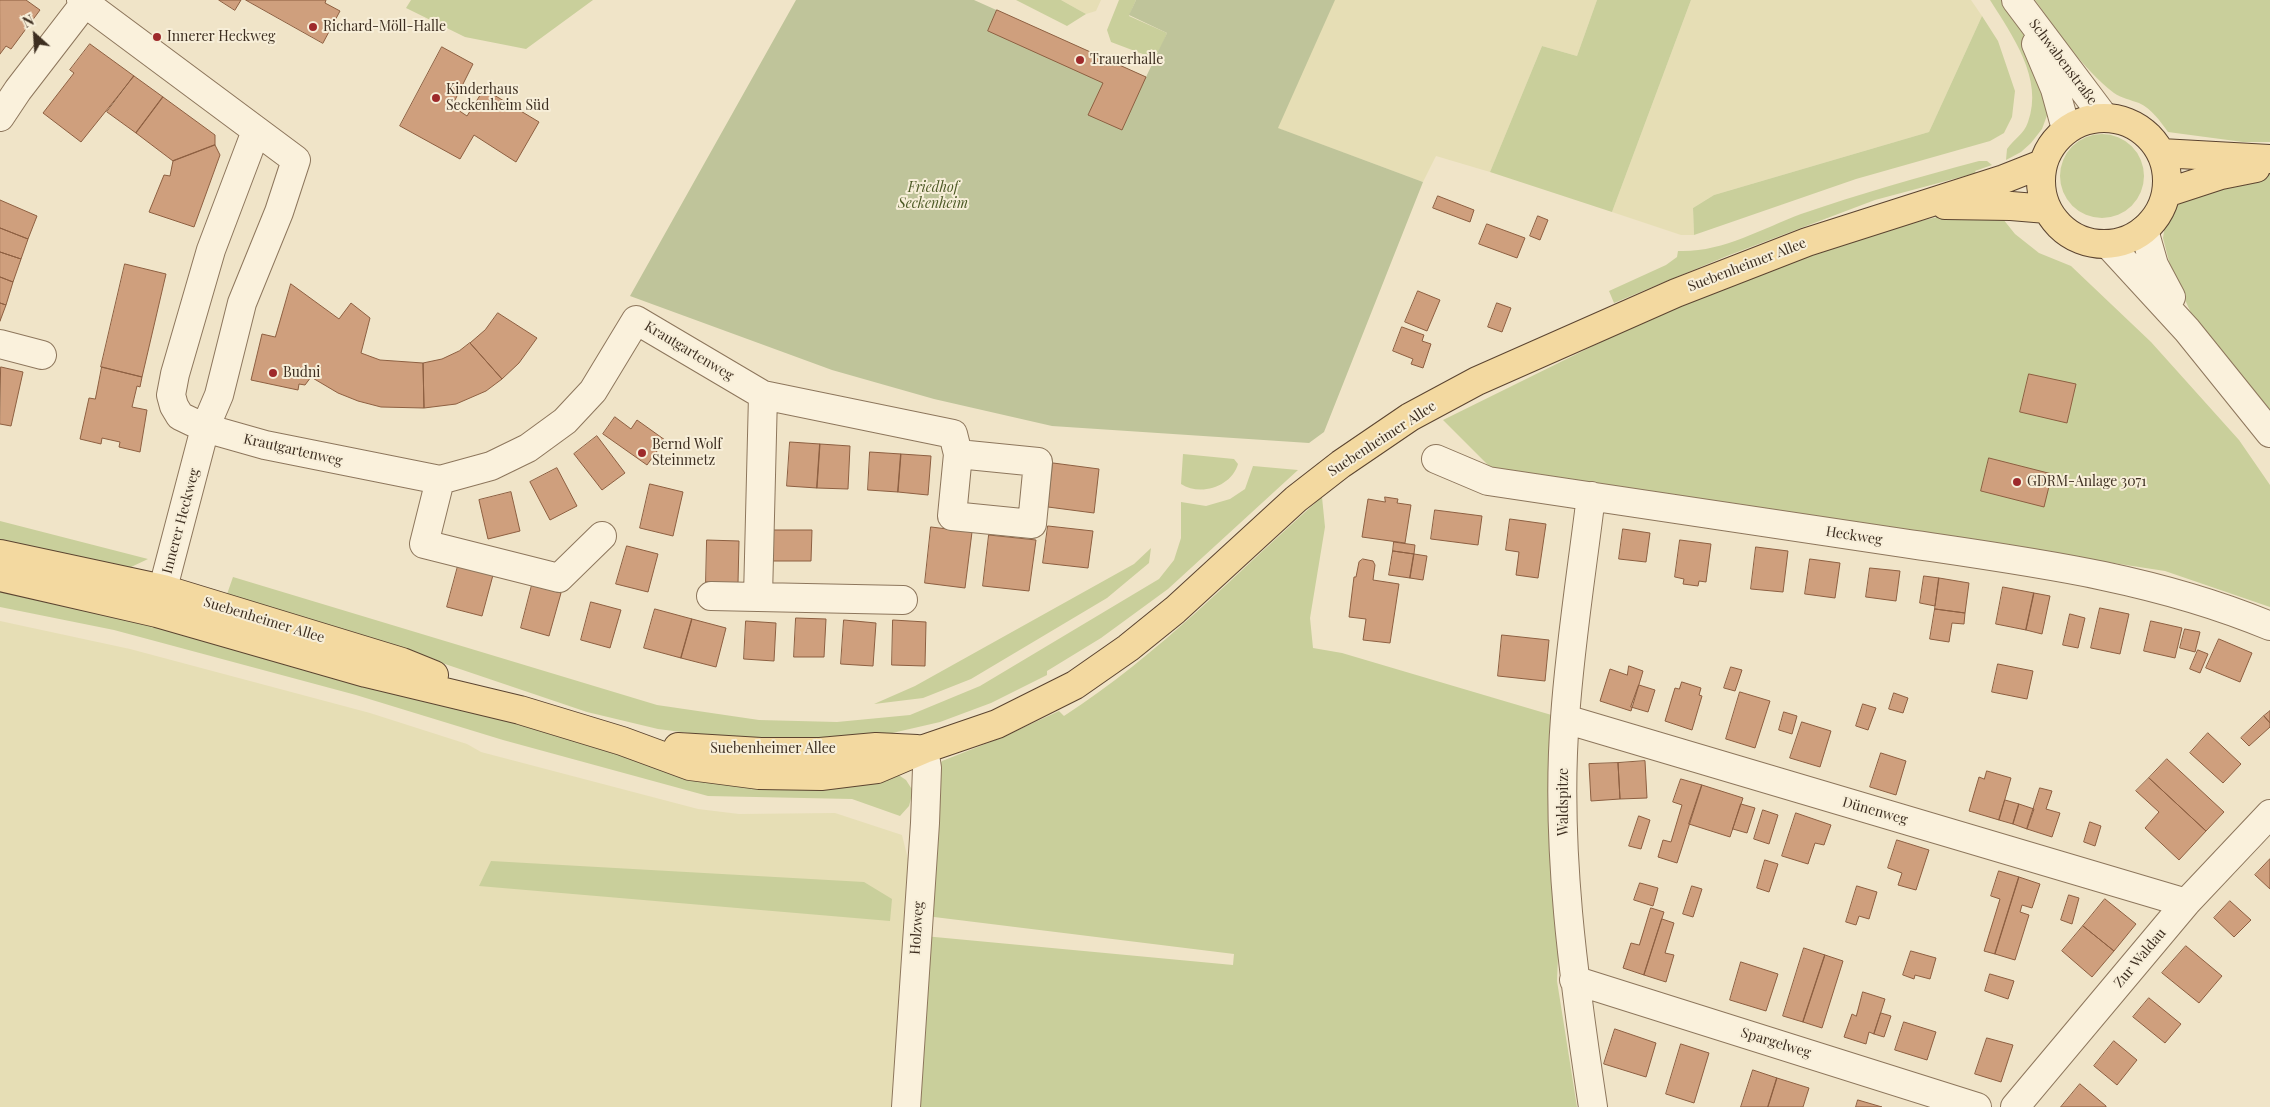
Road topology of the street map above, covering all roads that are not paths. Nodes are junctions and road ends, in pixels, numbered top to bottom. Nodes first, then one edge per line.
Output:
1 (83, 1) edge
2 (2019, 4) edge
3 (0, 117) edge
4 (2104, 117) junction
5 (2066, 130) junction
6 (256, 131) junction
7 (2161, 152) junction
8 (2270, 159) edge
9 (2042, 164) junction
10 (2270, 165) edge
11 (2166, 193) junction
12 (1921, 205) junction
13 (2046, 209) junction
14 (2144, 230) junction
15 (2108, 244) junction
16 (2187, 330) junction
17 (0, 344) edge
18 (42, 355) dead end
19 (763, 395) junction
20 (205, 428) junction
21 (2270, 433) edge
22 (958, 454) dead end
23 (1436, 459) dead end
24 (440, 480) junction
25 (1591, 496) junction
26 (602, 536) dead end
27 (0, 554) edge
28 (0, 576) edge
29 (711, 596) dead end
30 (758, 598) junction
31 (903, 600) dead end
32 (160, 601) junction
33 (2270, 626) edge
34 (1564, 719) junction
35 (924, 749) junction
36 (2270, 814) edge
37 (2186, 903) junction
38 (1574, 980) junction
39 (906, 1107) edge
40 (1594, 1107) edge
41 (1977, 1107) edge
42 (2015, 1107) edge

1 - 3 street
1 - 6 street, Innerer Heckweg
2 - 4 street, Schwabenstraße
2 - 5 street, Schwabenstraße
4 - 5 main road
4 - 7 main road
5 - 9 main road
6 - 20 street
6 - 20 street, Innerer Heckweg
7 - 8 main road
7 - 11 main road
9 - 12 main road, Suebenheimer Allee
9 - 13 main road
10 - 11 main road
11 - 14 main road
12 - 13 main road, Suebenheimer Allee
12 - 35 main road, Suebenheimer Allee
13 - 15 main road
14 - 15 main road
14 - 16 street
15 - 16 street
16 - 21 street
17 - 18 street
19 - 22 street, Krautgartenweg
19 - 24 street, Krautgartenweg
19 - 30 street
20 - 24 street, Krautgartenweg
20 - 32 street, Innerer Heckweg
23 - 25 street, Heckweg
24 - 26 street
25 - 33 street, Heckweg
25 - 34 street, Waldspitze
27 - 32 main road, Suebenheimer Allee
28 - 32 main road, Suebenheimer Allee
29 - 30 street
30 - 31 street
32 - 35 main road, Suebenheimer Allee
34 - 37 street, Dünenweg
34 - 38 street, Waldspitze
35 - 39 street, Holzweg
36 - 37 street, Zur Waldau
37 - 42 street, Zur Waldau
38 - 40 street, Waldspitze
38 - 41 street, Spargelweg

